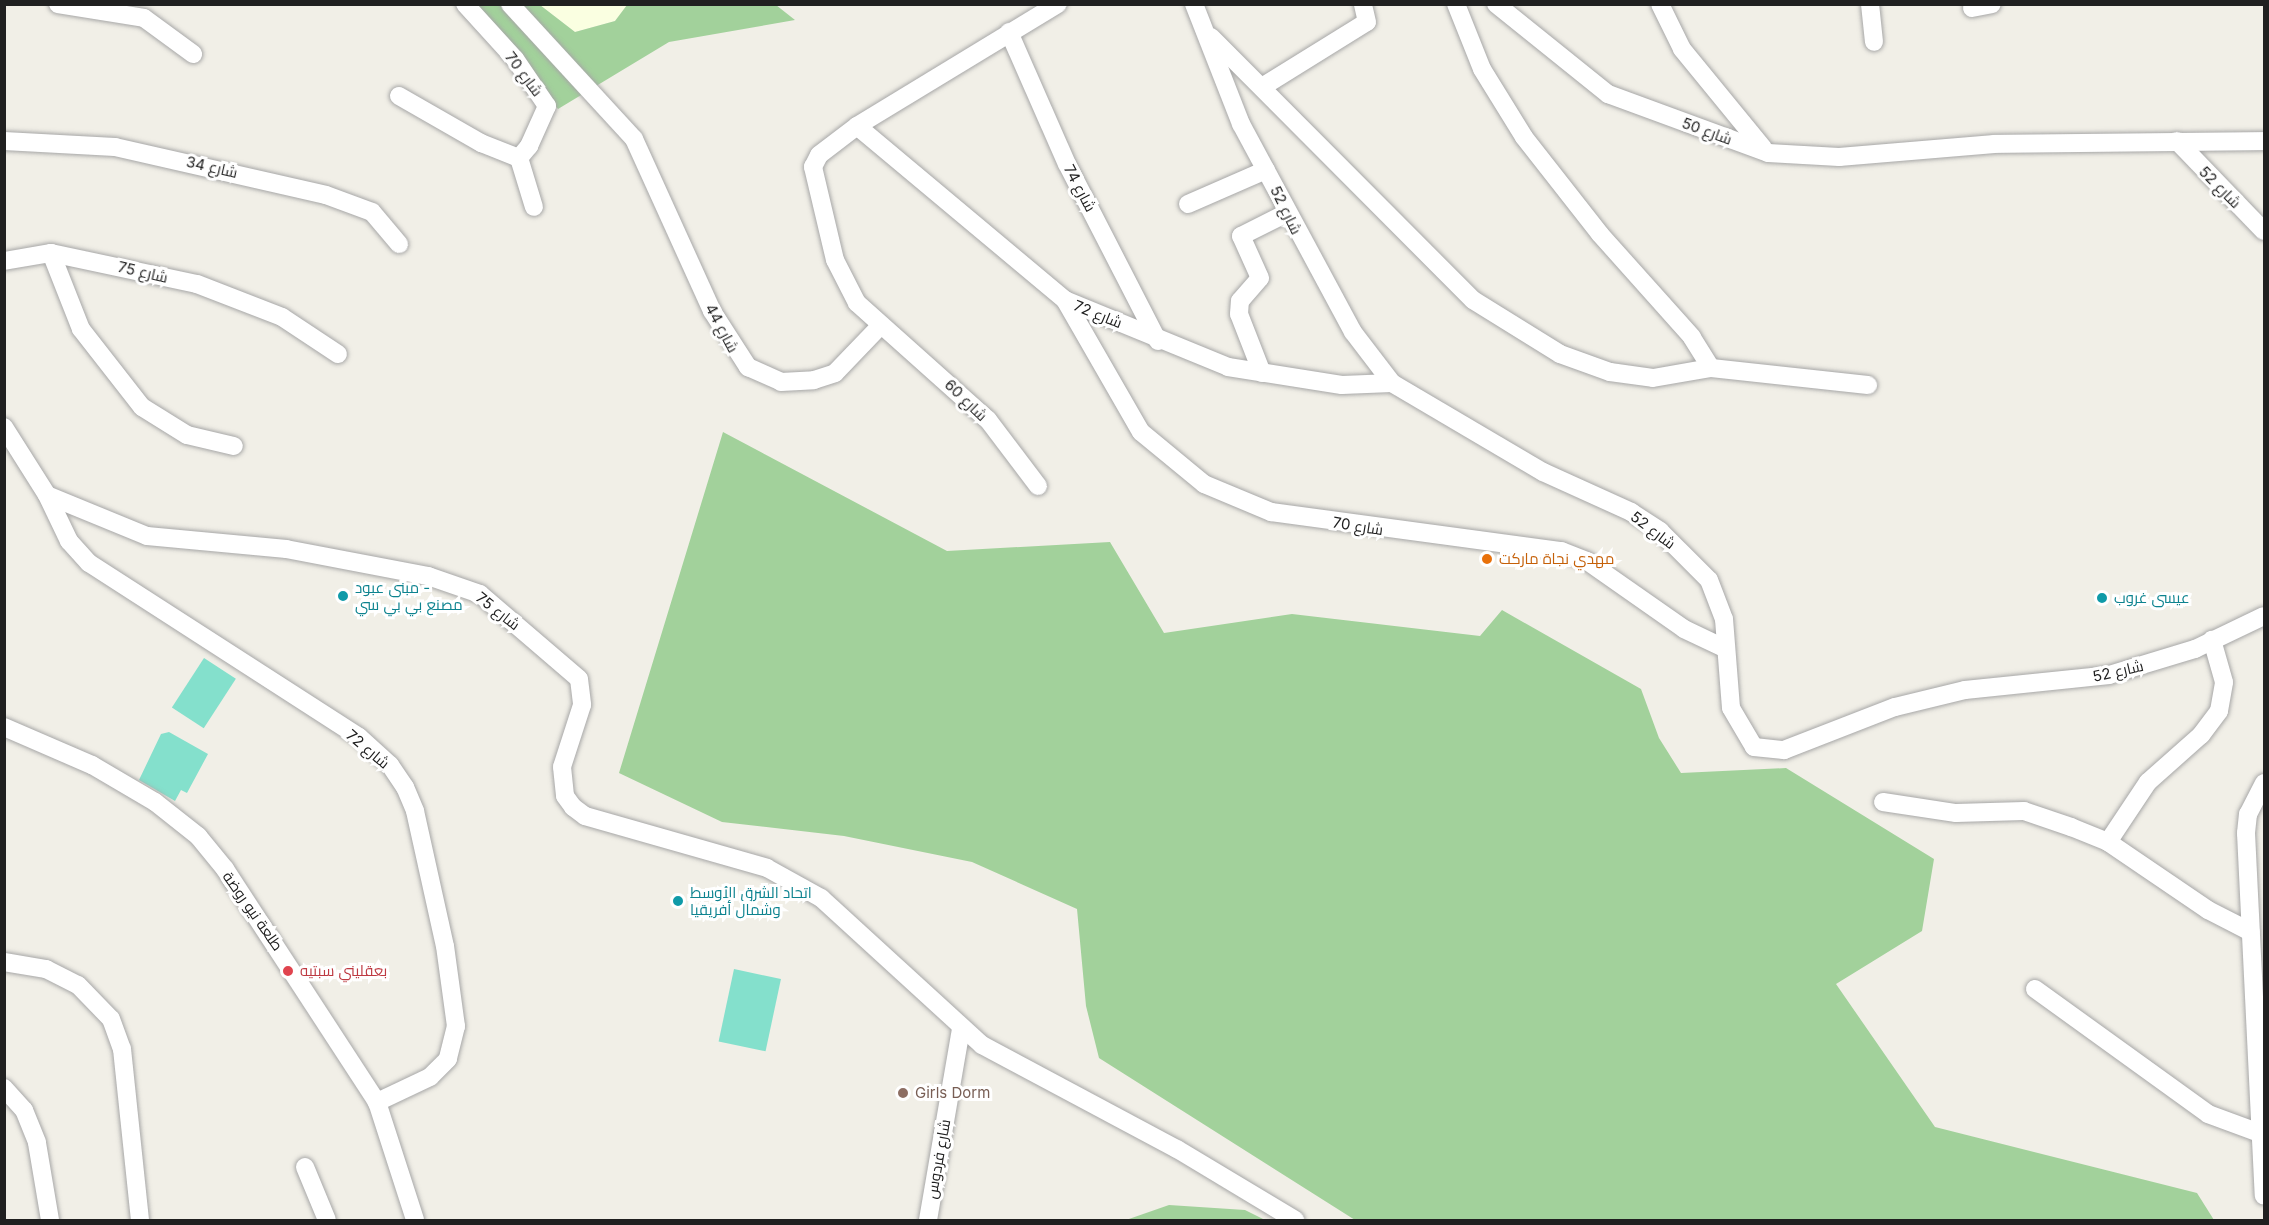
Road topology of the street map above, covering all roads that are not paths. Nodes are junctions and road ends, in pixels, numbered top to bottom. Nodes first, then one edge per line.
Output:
1 (58, 4) edge
2 (465, 4) edge
3 (510, 4) edge
4 (1058, 4) edge
5 (1194, 4) edge
6 (1363, 4) edge
7 (1456, 4) edge
8 (1496, 4) edge
9 (1659, 4) edge
10 (1870, 4) edge
11 (1992, 4) edge
12 (1972, 8) dead end
13 (1009, 32) junction
14 (1210, 36) junction
15 (1874, 42) dead end
16 (193, 54) dead end
17 (1262, 87) junction
18 (399, 96) dead end
19 (857, 126) junction
20 (4, 141) edge
21 (2177, 141) junction
22 (2265, 141) edge
23 (1768, 153) junction
24 (519, 158) junction
25 (1266, 170) junction
26 (1188, 204) dead end
27 (534, 207) dead end
28 (1287, 213) junction
29 (2265, 231) edge
30 (399, 244) dead end
31 (51, 254) junction
32 (4, 261) edge
33 (1065, 300) junction
34 (881, 325) junction
35 (1158, 341) junction
36 (338, 354) dead end
37 (1712, 368) junction
38 (1262, 373) junction
39 (1392, 383) junction
40 (1868, 385) dead end
41 (4, 427) edge
42 (234, 446) dead end
43 (1038, 486) dead end
44 (47, 495) junction
45 (2265, 616) edge
46 (2212, 640) junction
47 (1724, 648) junction
48 (4, 726) edge
49 (2264, 786) edge
50 (1883, 802) dead end
51 (2108, 842) junction
52 (2251, 932) junction
53 (4, 962) edge
54 (2035, 990) dead end
55 (961, 1028) junction
56 (982, 1045) junction
57 (955, 1061) junction
58 (4, 1088) edge
59 (377, 1102) junction
60 (2257, 1132) junction
61 (305, 1167) dead end
62 (2265, 1196) edge
63 (50, 1221) edge
64 (140, 1221) edge
65 (327, 1221) edge
66 (415, 1221) edge
67 (928, 1221) edge
68 (1295, 1221) edge

1 - 16 street
2 - 24 street, شارع 70
3 - 34 street, شارع 44
4 - 13 street
5 - 14 street, شارع 52
6 - 17 street
7 - 37 street
8 - 23 street, شارع 50
9 - 23 street, شارع 50
10 - 15 street
11 - 12 street
13 - 19 street
13 - 35 street, شارع 74
14 - 17 street
14 - 25 street, شارع 52
17 - 37 street
18 - 24 street
19 - 33 street, شارع 72
19 - 34 street
20 - 30 street, شارع 34
21 - 22 street
21 - 23 street
21 - 29 street, شارع 52
24 - 27 street
25 - 26 street
25 - 28 street, شارع 52
28 - 38 street
28 - 39 street, شارع 52
31 - 32 street, شارع 75
31 - 36 street, شارع 75
31 - 42 street
33 - 35 street, شارع 72
33 - 47 street, شارع 70
34 - 43 street, شارع 60
35 - 38 street, شارع 72
37 - 40 street
38 - 39 street, شارع 72
39 - 47 street, شارع 52
41 - 44 street
44 - 55 street, شارع 75
44 - 59 street, شارع 72
45 - 46 street, شارع 52
46 - 47 street, شارع 52
46 - 51 street
48 - 59 street, طلعة نيو روضة
49 - 52 street
50 - 51 street
51 - 52 street
52 - 60 street
53 - 64 street
54 - 60 street
55 - 56 street, شارع 75
55 - 57 street, شارع فردوس
56 - 57 street
56 - 68 street, شارع 75
57 - 67 street, شارع فردوس
58 - 63 street
59 - 66 street, طلعة نيو روضة
60 - 62 street
61 - 65 street

